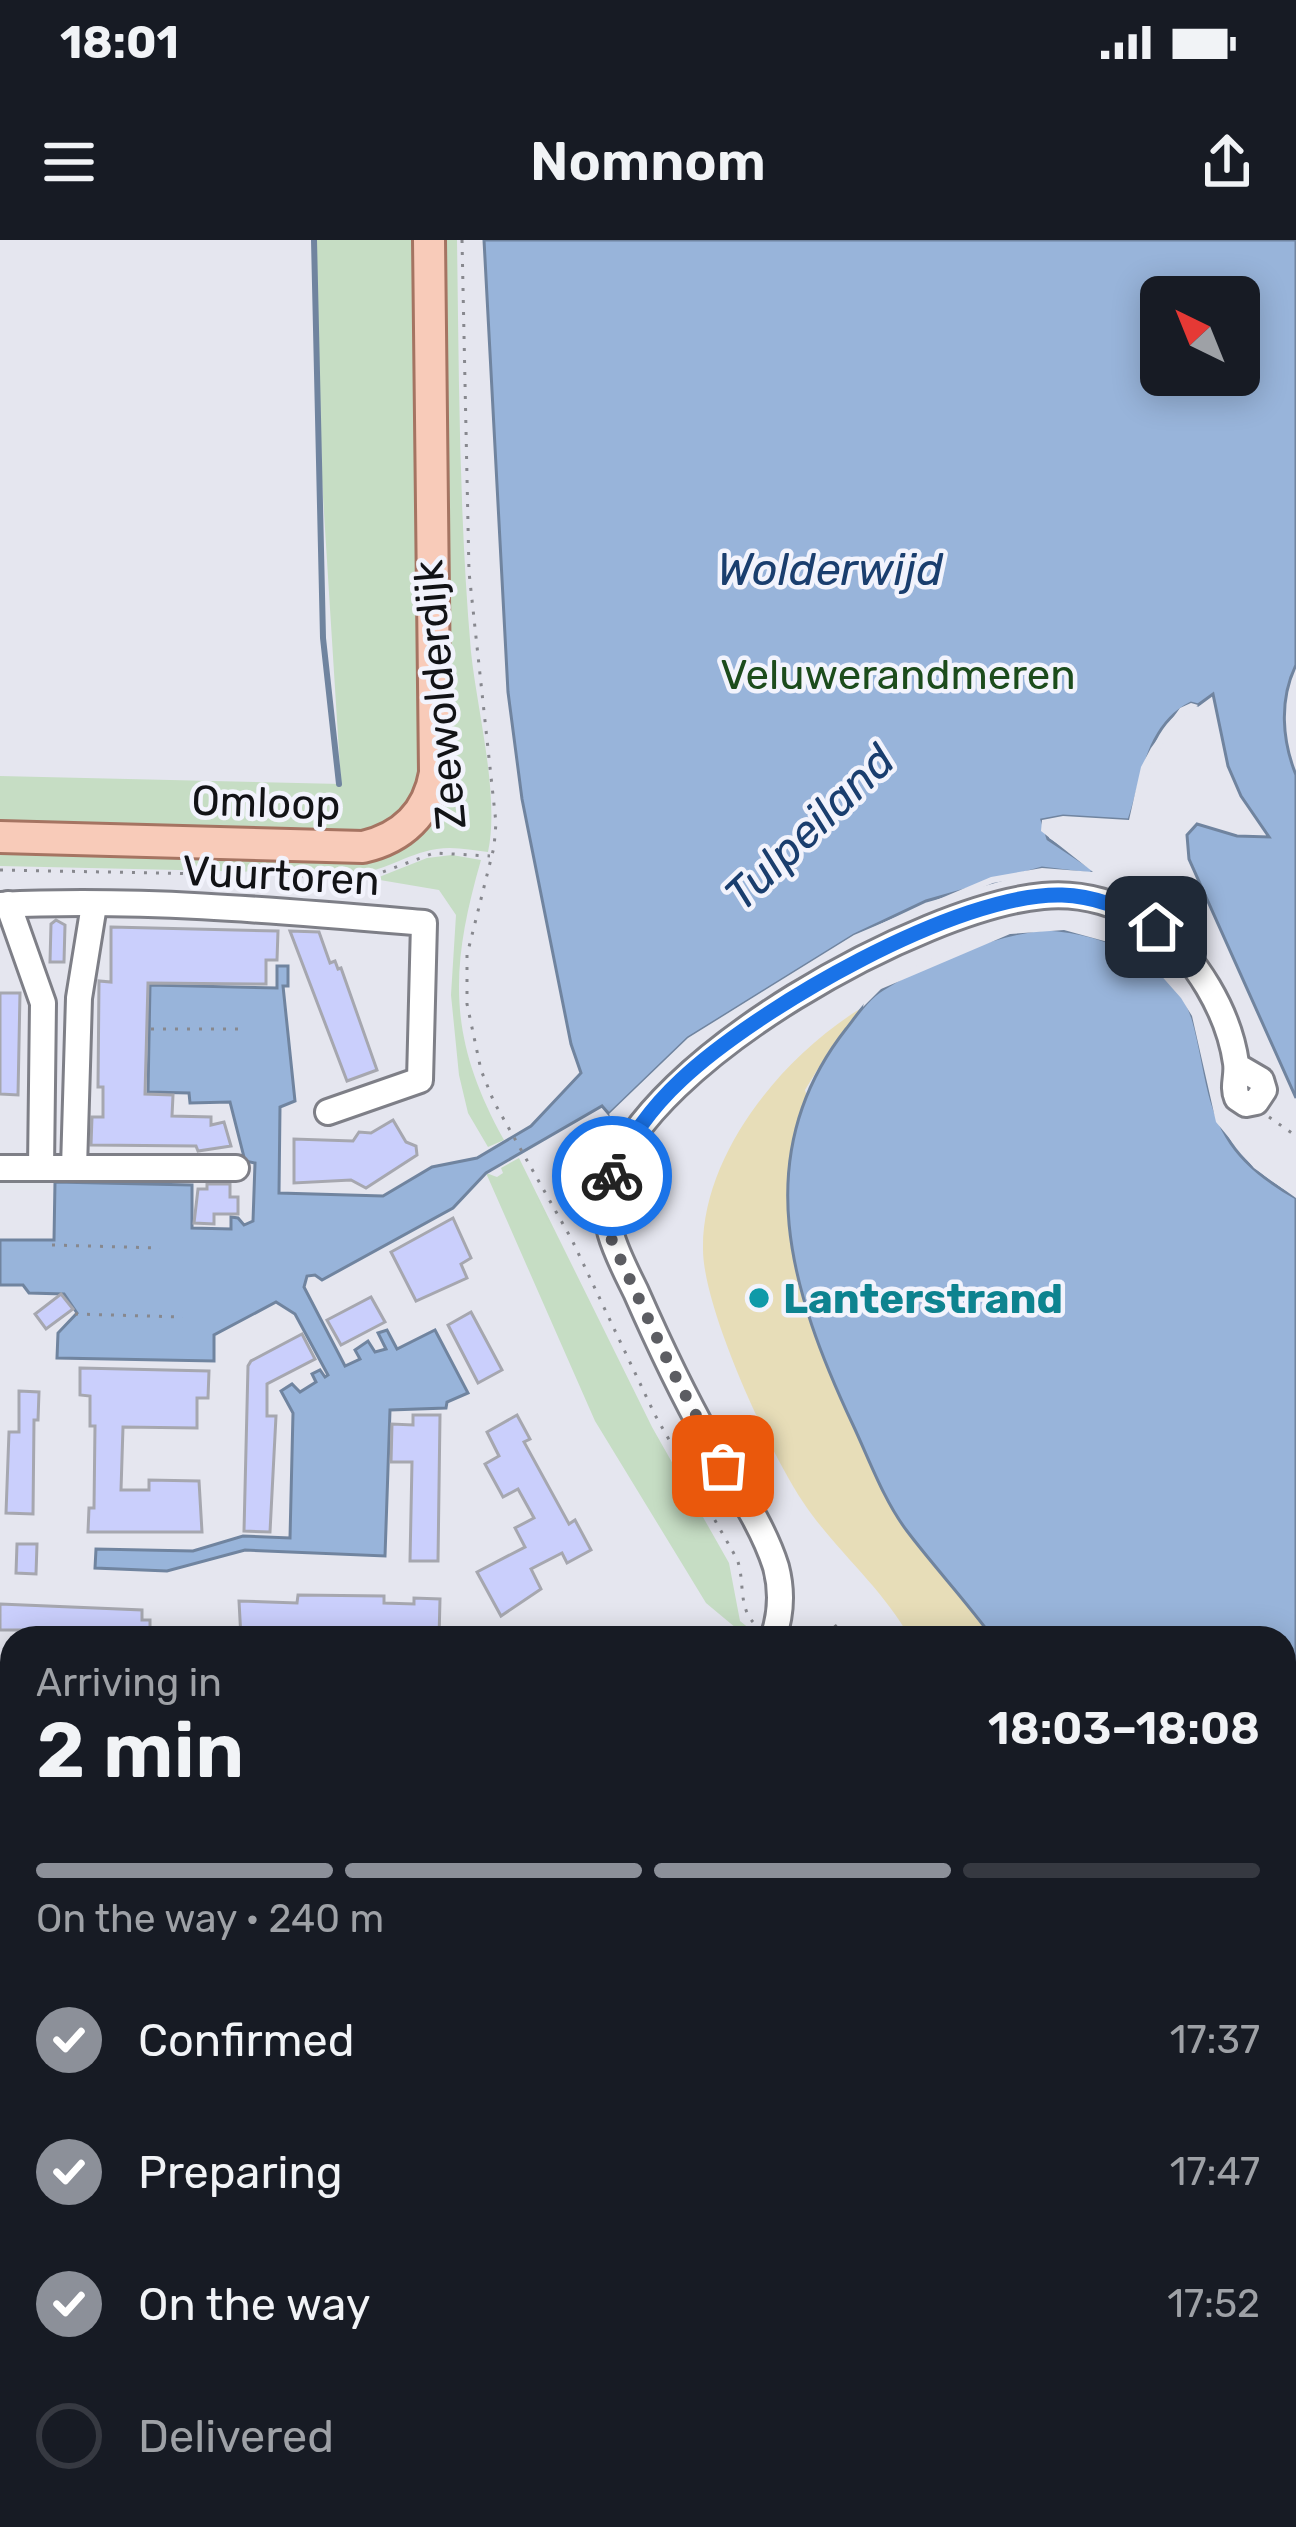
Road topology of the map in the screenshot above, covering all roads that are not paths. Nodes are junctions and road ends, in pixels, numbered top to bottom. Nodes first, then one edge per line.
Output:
1 (429, 240) edge
2 (433, 646) joint
3 (0, 837) edge
4 (4, 905) edge
5 (94, 905) junction
6 (1256, 1102) road end
7 (328, 1112) dead end
8 (0, 1168) edge
9 (41, 1168) junction
10 (74, 1168) junction
11 (236, 1168) dead end
12 (776, 1626) edge

1 - 2 main road, Zeewolderdijk
2 - 3 main road, Omloop
4 - 5 street
4 - 9 street
5 - 7 street, Vuurtoren
5 - 10 street
6 - 12 street
8 - 9 street
9 - 10 street
10 - 11 street

